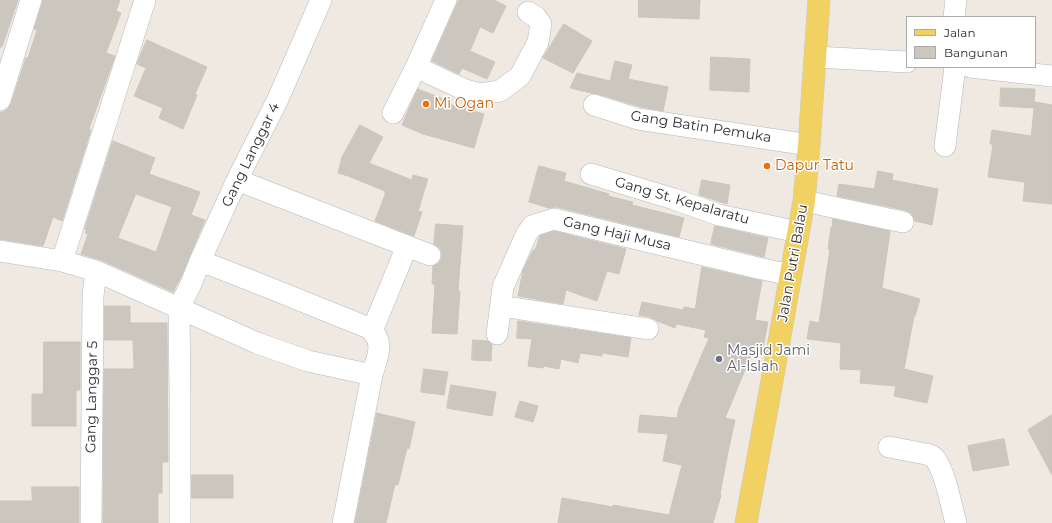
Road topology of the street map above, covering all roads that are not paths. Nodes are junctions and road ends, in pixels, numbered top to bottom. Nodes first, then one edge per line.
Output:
1 (31, 0) edge
2 (145, 0) edge
3 (321, 0) edge
4 (446, 0) edge
5 (819, 0) edge
6 (956, 0) edge
7 (528, 12) dead end
8 (954, 16) edge
9 (816, 57) junction
10 (906, 62) edge
11 (416, 67) junction
12 (955, 68) edge
13 (979, 68) edge
14 (1052, 76) edge
15 (0, 100) edge
16 (594, 105) dead end
17 (394, 113) dead end
18 (809, 145) junction
19 (945, 146) dead end
20 (591, 174) dead end
21 (237, 180) junction
22 (804, 201) junction
23 (903, 222) dead end
24 (798, 232) junction
25 (407, 246) junction
26 (0, 251) edge
27 (430, 255) dead end
28 (62, 261) junction
29 (200, 261) junction
30 (96, 271) junction
31 (791, 275) junction
32 (501, 306) junction
33 (179, 308) junction
34 (372, 330) junction
35 (648, 330) dead end
36 (497, 334) dead end
37 (372, 375) junction
38 (889, 448) dead end
39 (91, 523) edge
40 (180, 523) edge
41 (343, 523) edge
42 (746, 523) edge
43 (956, 523) edge

1 - 15 street
2 - 28 street
3 - 21 street, Gang Langgar 4
4 - 11 street
5 - 9 main road, Jalan Putri Balau
6 - 8 street
7 - 11 street
9 - 10 street
9 - 18 main road, Jalan Putri Balau
11 - 17 street
12 - 19 street
13 - 14 street
16 - 18 street, Gang Batin Pemuka
18 - 22 main road, Jalan Putri Balau
20 - 24 street, Gang St. Kepalaratu
21 - 25 street
21 - 29 street, Gang Langgar 4
22 - 23 street
22 - 24 main road, Jalan Putri Balau
24 - 31 main road, Jalan Putri Balau
25 - 27 street
25 - 34 street
26 - 28 street
28 - 30 street
29 - 33 street, Gang Langgar 4
29 - 34 street
30 - 33 street
30 - 39 street, Gang Langgar 5
31 - 32 street, Gang Haji Musa
31 - 42 main road, Jalan Putri Balau
32 - 35 street
32 - 36 street, Gang Haji Musa
33 - 37 street
33 - 40 street
34 - 37 street
37 - 41 street
38 - 43 street

